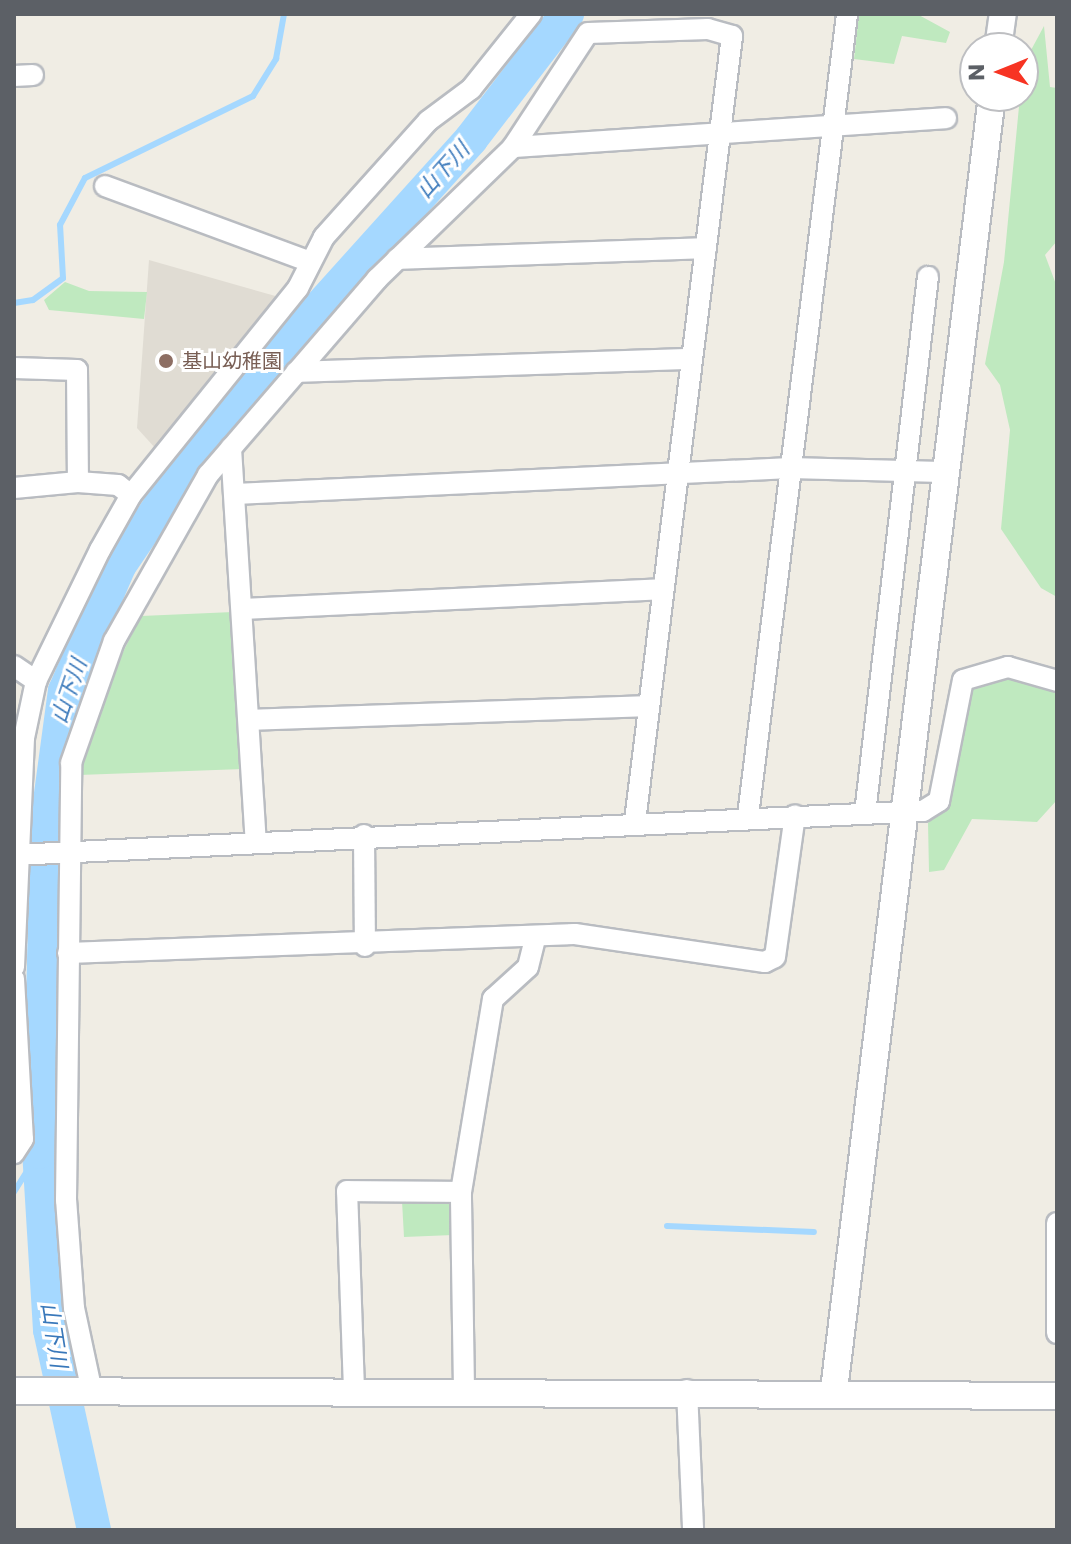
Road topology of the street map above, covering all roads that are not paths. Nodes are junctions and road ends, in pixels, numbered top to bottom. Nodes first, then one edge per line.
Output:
1 (531, 14) edge
2 (847, 14) edge
3 (990, 112) edge
4 (946, 118) dead end
5 (832, 125) junction
6 (722, 133) junction
7 (513, 147) junction
8 (105, 186) dead end
9 (706, 248) junction
10 (397, 259) junction
11 (308, 261) junction
12 (928, 277) dead end
13 (691, 359) junction
14 (14, 368) edge
15 (296, 372) junction
16 (231, 448) junction
17 (790, 468) junction
18 (907, 468) junction
19 (942, 472) junction
20 (677, 475) junction
21 (78, 482) junction
22 (14, 488) edge
23 (235, 494) junction
24 (131, 495) junction
25 (662, 589) junction
26 (242, 609) junction
27 (14, 666) edge
28 (36, 681) junction
29 (1057, 681) edge
30 (648, 706) junction
31 (249, 720) junction
32 (19, 738) edge
33 (903, 812) junction
34 (865, 813) junction
35 (795, 815) junction
36 (748, 816) junction
37 (635, 821) junction
38 (364, 835) junction
39 (256, 840) junction
40 (69, 850) junction
41 (23, 854) edge
42 (536, 936) junction
43 (365, 946) junction
44 (68, 953) junction
45 (14, 967) edge
46 (14, 979) edge
47 (17, 1085) edge
48 (14, 1153) edge
49 (461, 1192) junction
50 (1057, 1223) edge
51 (1057, 1333) edge
52 (354, 1390) junction
53 (464, 1390) junction
54 (687, 1390) junction
55 (834, 1390) junction
56 (24, 1391) edge
57 (92, 1392) junction
58 (1057, 1396) edge
59 (693, 1530) edge

1 - 11 street
2 - 5 street
3 - 19 street
4 - 5 street
5 - 6 street
5 - 17 street
6 - 7 street
6 - 7 street
6 - 9 street
7 - 10 street
8 - 11 street
9 - 10 street
9 - 13 street
10 - 15 street
11 - 24 street
12 - 18 street
13 - 15 street
13 - 20 street
14 - 21 street
15 - 16 street
16 - 23 street
16 - 40 street
17 - 18 street
17 - 20 street
17 - 36 street
18 - 19 street
18 - 34 street
19 - 33 street
20 - 23 street
20 - 25 street
21 - 22 street
21 - 24 street
23 - 26 street
24 - 28 street
25 - 26 street
25 - 30 street
26 - 31 street
27 - 28 street
28 - 32 street
29 - 33 street
30 - 31 street
30 - 37 street
31 - 39 street
32 - 41 street
33 - 34 street
33 - 55 street
34 - 35 street
35 - 36 street
35 - 42 street
36 - 37 street
37 - 38 street
38 - 39 street
38 - 43 street
39 - 40 street
40 - 41 street
40 - 44 street
41 - 45 street
42 - 43 street
42 - 49 street
43 - 44 street
44 - 57 street
46 - 47 street
47 - 48 street
49 - 52 street
49 - 53 street
50 - 51 street
52 - 53 street
52 - 57 street
53 - 54 street
54 - 55 street
54 - 59 street
55 - 58 street
56 - 57 street

